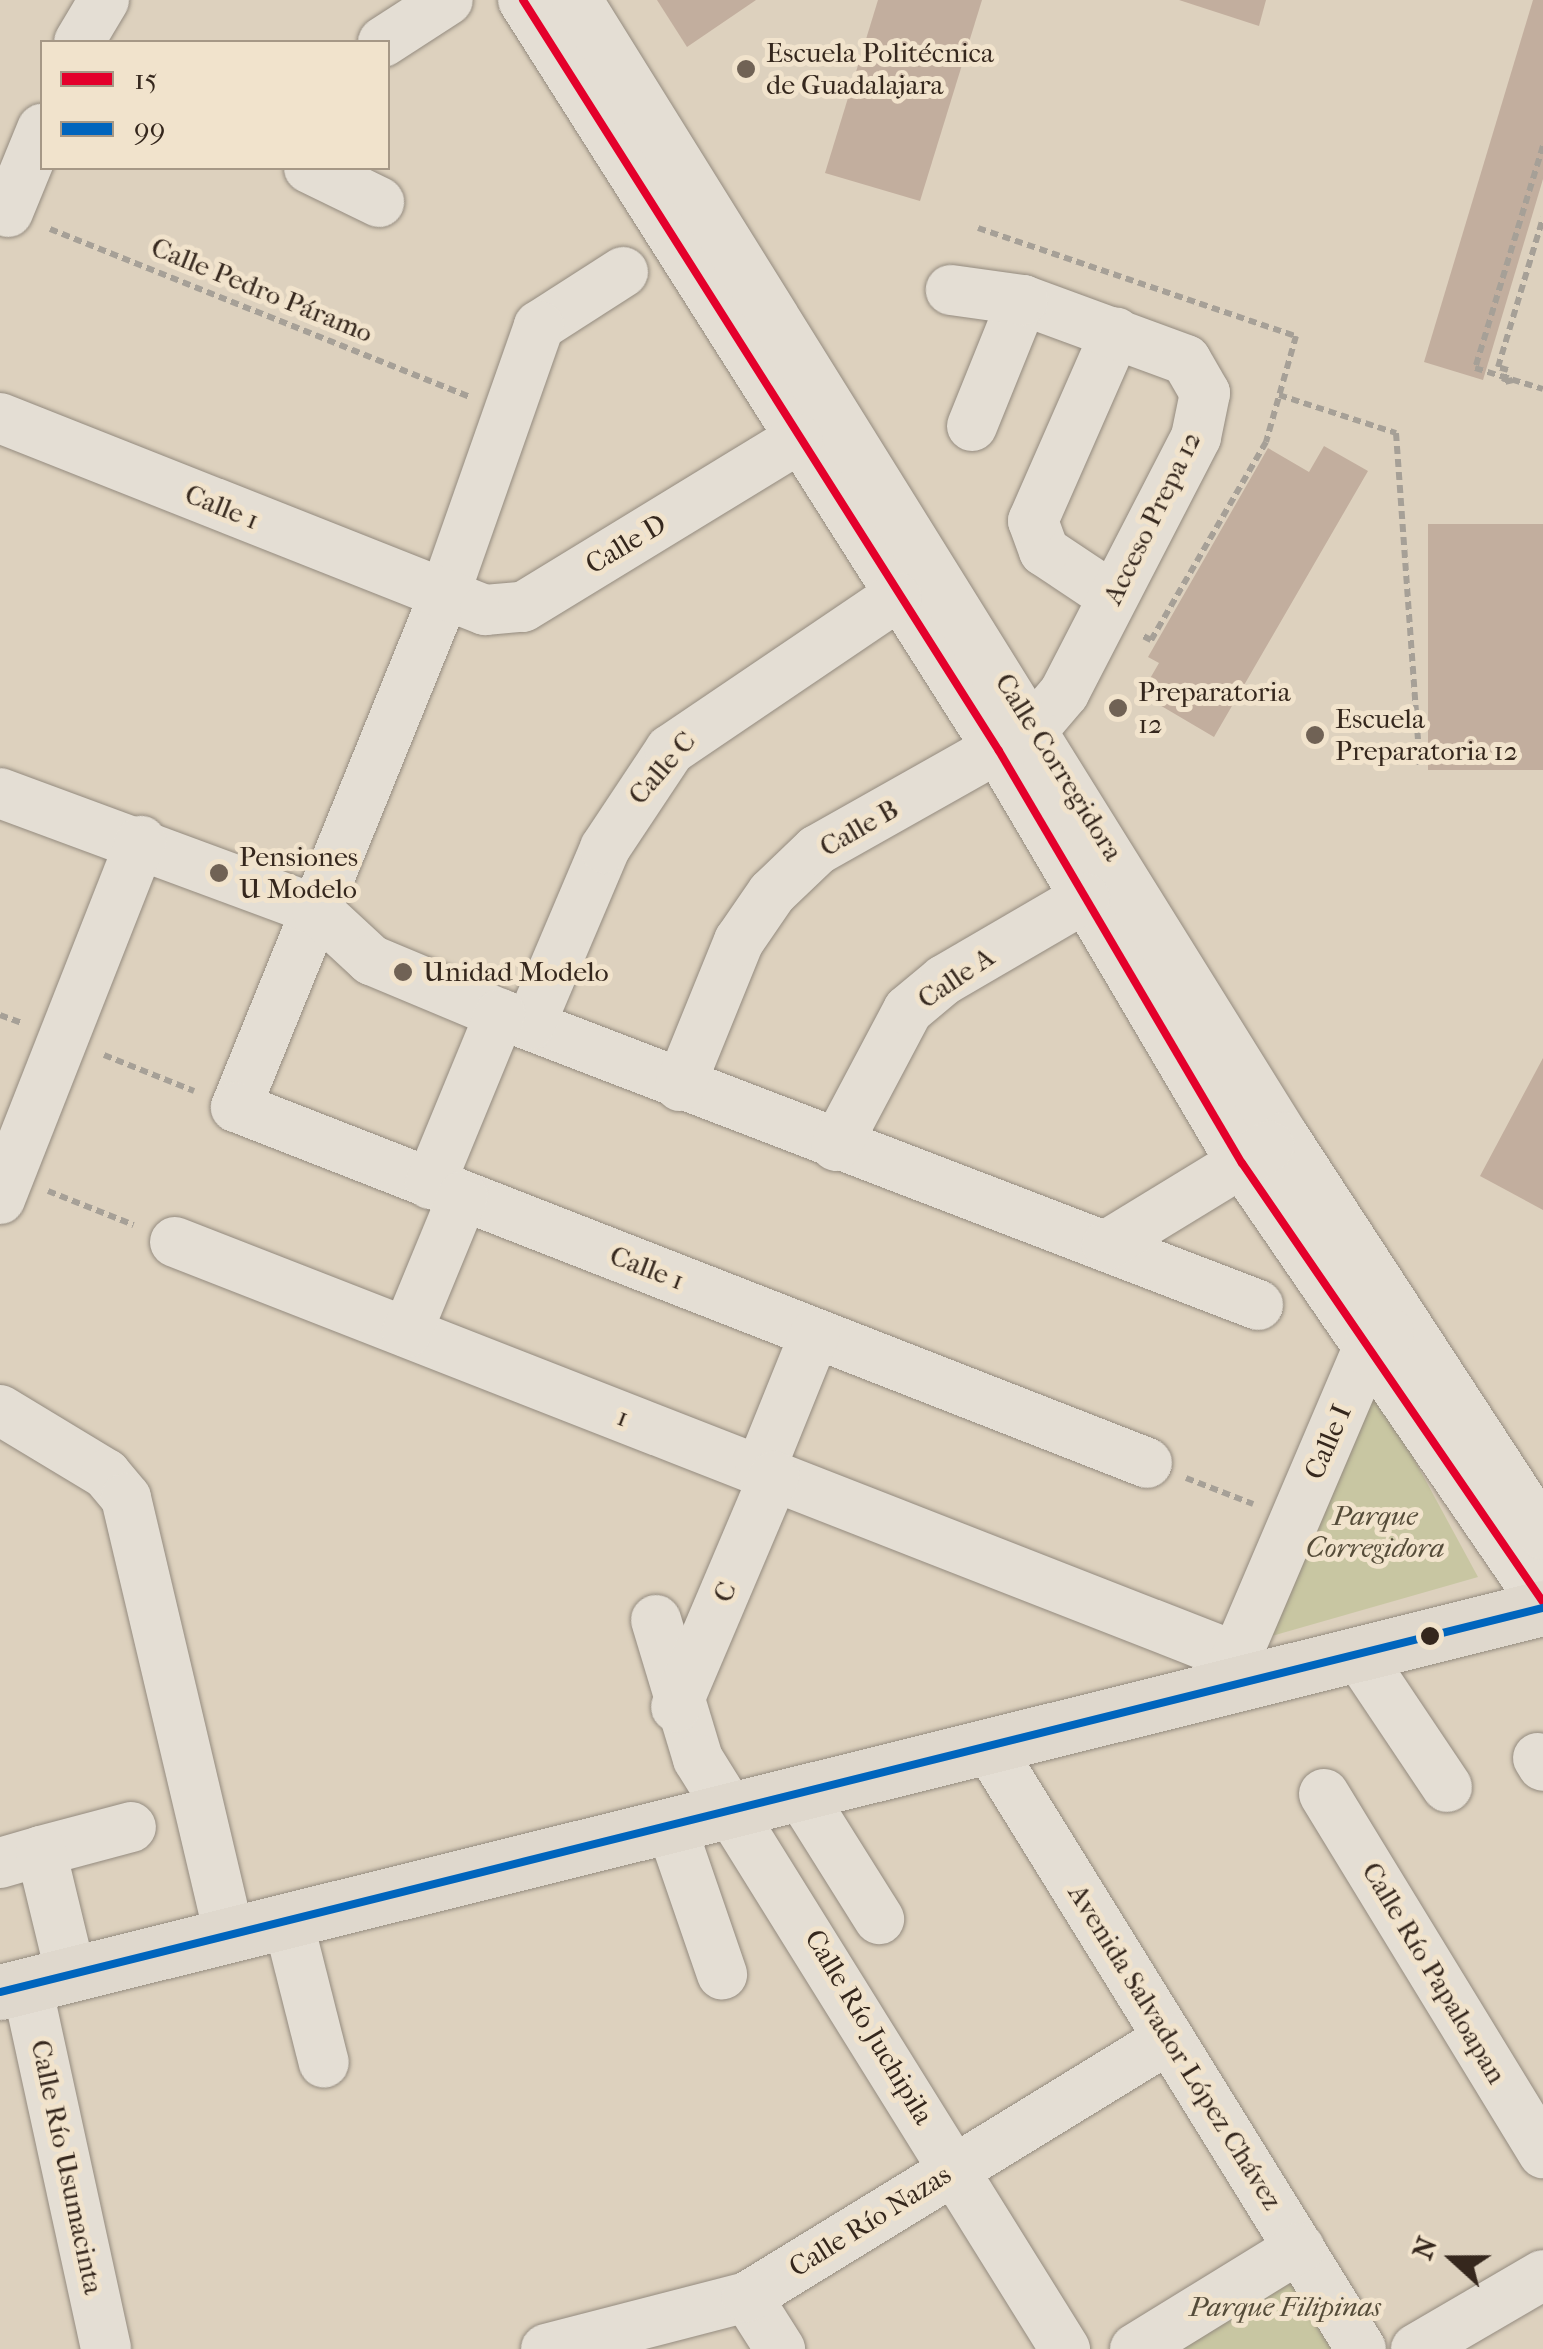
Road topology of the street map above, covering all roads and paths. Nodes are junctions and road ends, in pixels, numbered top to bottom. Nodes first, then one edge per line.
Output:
1 (104, 0) edge
2 (448, 0) edge
3 (523, 0) edge
4 (577, 0) edge
5 (80, 40) edge
6 (386, 40) edge
7 (40, 134) edge
8 (1543, 146) edge
9 (650, 160) junction
10 (313, 170) edge
11 (379, 202) dead end
12 (8, 212) joint
13 (1543, 218) edge
14 (623, 272) dead end
15 (951, 290) dead end
16 (1023, 300) junction
17 (1116, 332) junction
18 (1509, 378) junction
19 (1543, 389) edge
20 (1280, 395) dead end
21 (508, 412) junction
22 (0, 418) edge
23 (972, 426) dead end
24 (798, 438) junction
25 (444, 596) junction
26 (896, 597) junction
27 (1113, 597) junction
28 (1017, 739) junction
29 (1420, 768) dead end
30 (0, 793) edge
31 (141, 841) junction
32 (1085, 898) junction
33 (317, 910) junction
34 (0, 1014) edge
35 (515, 1020) junction
36 (63, 1039) junction
37 (680, 1086) junction
38 (236, 1107) junction
39 (1284, 1137) junction
40 (836, 1146) junction
41 (1242, 1163) junction
42 (5, 1188) edge
43 (446, 1190) junction
44 (1302, 1210) junction
45 (176, 1242) joint
46 (1107, 1244) junction
47 (1258, 1305) dead end
48 (406, 1332) junction
49 (815, 1334) junction
50 (1386, 1336) junction
51 (0, 1410) edge
52 (1453, 1435) junction
53 (1147, 1463) joint
54 (767, 1473) junction
55 (1295, 1520) junction
56 (1543, 1534) edge
57 (1543, 1605) edge
58 (656, 1620) dead end
59 (1358, 1654) junction
60 (1230, 1672) junction
61 (676, 1707) junction
62 (988, 1746) junction
63 (1447, 1786) dead end
64 (800, 1793) junction
65 (1324, 1794) dead end
66 (729, 1811) junction
67 (671, 1826) junction
68 (131, 1828) dead end
69 (21, 1857) edge
70 (879, 1919) dead end
71 (288, 1920) junction
72 (229, 1935) junction
73 (722, 1974) dead end
74 (33, 1984) edge
75 (1169, 2038) junction
76 (324, 2063) dead end
77 (1543, 2153) edge
78 (955, 2169) junction
79 (1299, 2248) junction
80 (1543, 2275) edge
81 (747, 2297) junction
82 (106, 2349) edge
83 (546, 2349) edge
84 (780, 2349) edge
85 (1065, 2349) edge
86 (1135, 2349) edge
87 (1361, 2349) edge
88 (1416, 2349) edge

1 - 5 street
2 - 6 street
3 - 9 street, Calle Corregidora
4 - 9 street, Calle Corregidora
7 - 12 street
8 - 18 path
9 - 24 street, Calle Corregidora
9 - 28 street, Calle Corregidora
10 - 11 street
12 - 21 path, Calle Pedro Páramo
13 - 18 path
14 - 21 street
15 - 16 street, Acceso Prepa 12
16 - 17 street, Acceso Prepa 12
16 - 23 street
17 - 27 street
17 - 27 street, Acceso Prepa 12
18 - 19 path
20 - 29 path
21 - 25 street
22 - 25 street, Calle 1
24 - 25 street, Calle D
24 - 26 street, Calle Corregidora
25 - 33 street
26 - 28 street, Calle Corregidora
26 - 35 street, Calle C
27 - 28 street, Acceso Prepa 12
28 - 32 street, Calle Corregidora
28 - 37 street, Calle B
28 - 39 street, Calle Corregidora
30 - 31 street
31 - 33 street
31 - 36 street
32 - 40 street, Calle A
32 - 41 street, Calle Corregidora
33 - 35 street
33 - 38 street
34 - 36 path
35 - 37 street
35 - 43 street, Calle C
36 - 38 path
36 - 42 street
37 - 40 street
38 - 43 street, Calle 1
39 - 41 street
39 - 44 street, Calle Corregidora
40 - 46 street
41 - 44 street, Calle Corregidora
41 - 46 street
42 - 45 path
43 - 48 street, Calle C
43 - 49 street, Calle 1
44 - 50 street, Calle Corregidora
45 - 48 street, 1
46 - 47 street
48 - 54 street, 1
49 - 53 street, Calle 1
49 - 54 street, C
50 - 52 street, Calle Corregidora
50 - 55 street, Calle I
51 - 72 street
52 - 56 street, Calle Corregidora
52 - 57 street, Calle Corregidora
53 - 55 path
54 - 60 street, 1
54 - 61 street, C
55 - 60 street, Calle I
57 - 59 main road
58 - 61 street
59 - 60 main road
59 - 63 street
60 - 62 main road
61 - 66 street
62 - 64 main road
62 - 75 street, Avenida Salvador López Chávez
64 - 66 main road
64 - 70 street
65 - 77 street, Calle Río Papaloapan
66 - 67 main road
66 - 78 street, Calle Río Juchipila
67 - 71 main road
67 - 73 street
68 - 69 street
69 - 74 street, Calle Río Usumacinta
71 - 72 main road
71 - 76 street
72 - 74 main road
74 - 82 street, Calle Río Usumacinta
75 - 78 street, Calle Río Nazas
75 - 79 street, Avenida Salvador López Chávez
78 - 81 street, Calle Río Nazas
78 - 85 street, Calle Río Juchipila
79 - 86 street
79 - 87 street, Avenida Salvador López Chávez
80 - 88 street
81 - 83 street, Calle Río Nazas
81 - 84 street

